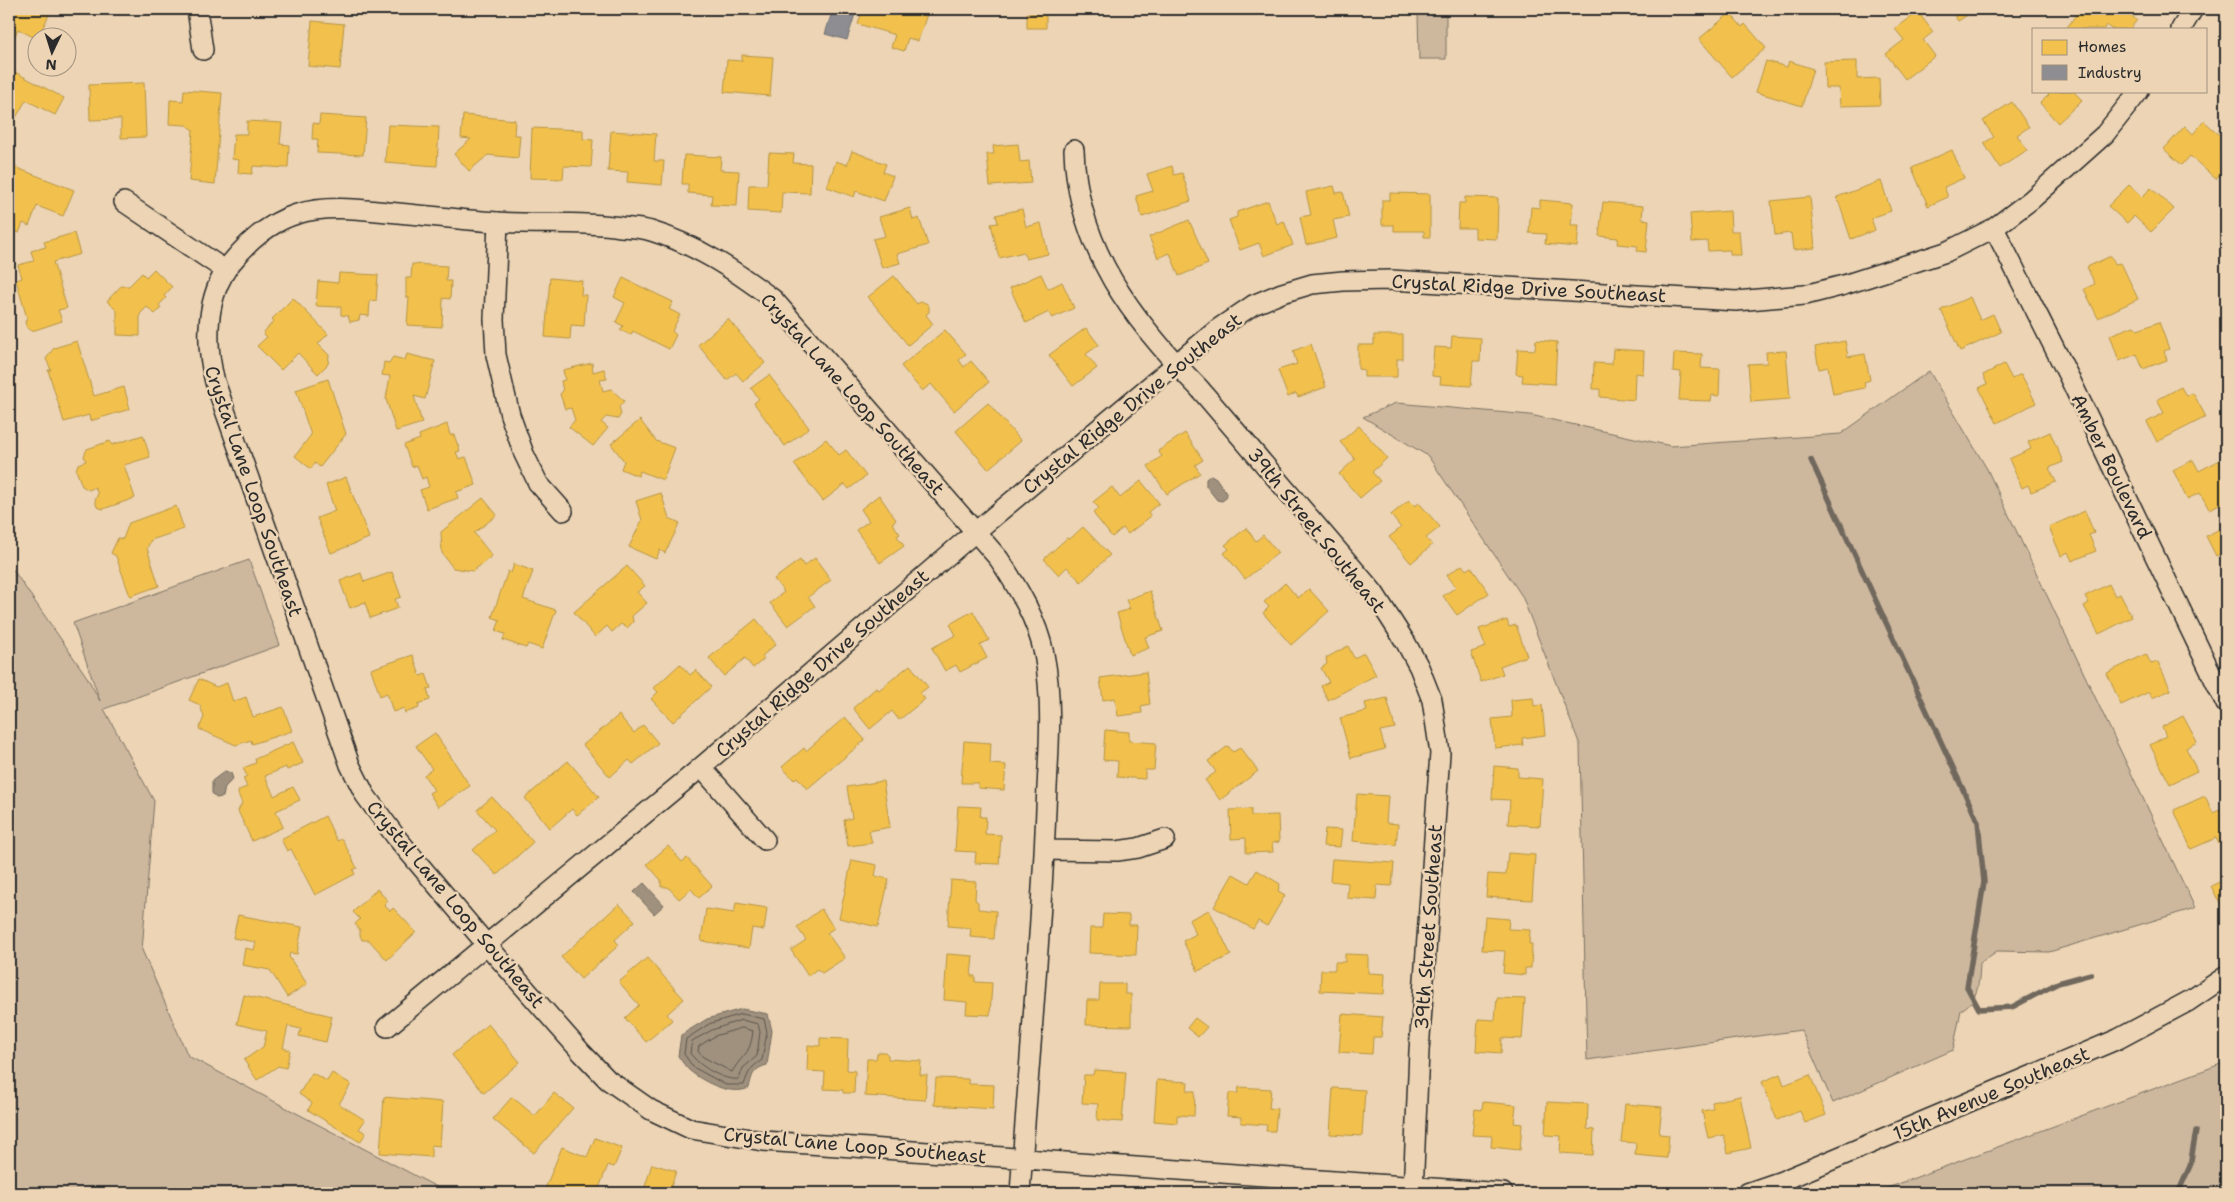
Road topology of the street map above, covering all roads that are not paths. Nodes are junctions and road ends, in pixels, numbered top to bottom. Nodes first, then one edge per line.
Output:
1 (197, 9) edge
2 (2193, 9) edge
3 (2181, 28) edge
4 (203, 50) dead end
5 (2138, 92) edge
6 (1074, 150) dead end
7 (124, 202) dead end
8 (498, 222) junction
9 (1994, 228) junction
10 (225, 270) junction
11 (1175, 365) junction
12 (564, 512) dead end
13 (974, 533) junction
14 (2226, 704) edge
15 (701, 767) junction
16 (1166, 839) dead end
17 (766, 840) dead end
18 (1045, 850) junction
19 (487, 945) junction
20 (2226, 976) edge
21 (387, 1027) dead end
22 (1023, 1159) junction
23 (1413, 1191) edge
24 (1020, 1193) edge
25 (1503, 1193) edge
26 (1747, 1193) edge

1 - 4 street
2 - 3 street
5 - 9 street, Crystal Ridge Drive Southeast
6 - 11 street, 39th Street Southeast
7 - 10 street
8 - 10 street, Crystal Lane Loop Southeast
8 - 12 street
8 - 13 street, Crystal Lane Loop Southeast
9 - 11 street, Crystal Ridge Drive Southeast
9 - 14 street, Amber Boulevard
10 - 19 street, Crystal Lane Loop Southeast
11 - 13 street, Crystal Ridge Drive Southeast
11 - 23 street, 39th Street Southeast
13 - 15 street, Crystal Ridge Drive Southeast
13 - 18 street, Crystal Lane Loop Southeast
15 - 17 street
15 - 19 street, Crystal Ridge Drive Southeast
16 - 18 street
18 - 22 street, Crystal Lane Loop Southeast
19 - 21 street, Crystal Ridge Drive Southeast
19 - 22 street, Crystal Lane Loop Southeast
20 - 26 street, 15th Avenue Southeast
22 - 23 street
22 - 24 street
23 - 25 street

